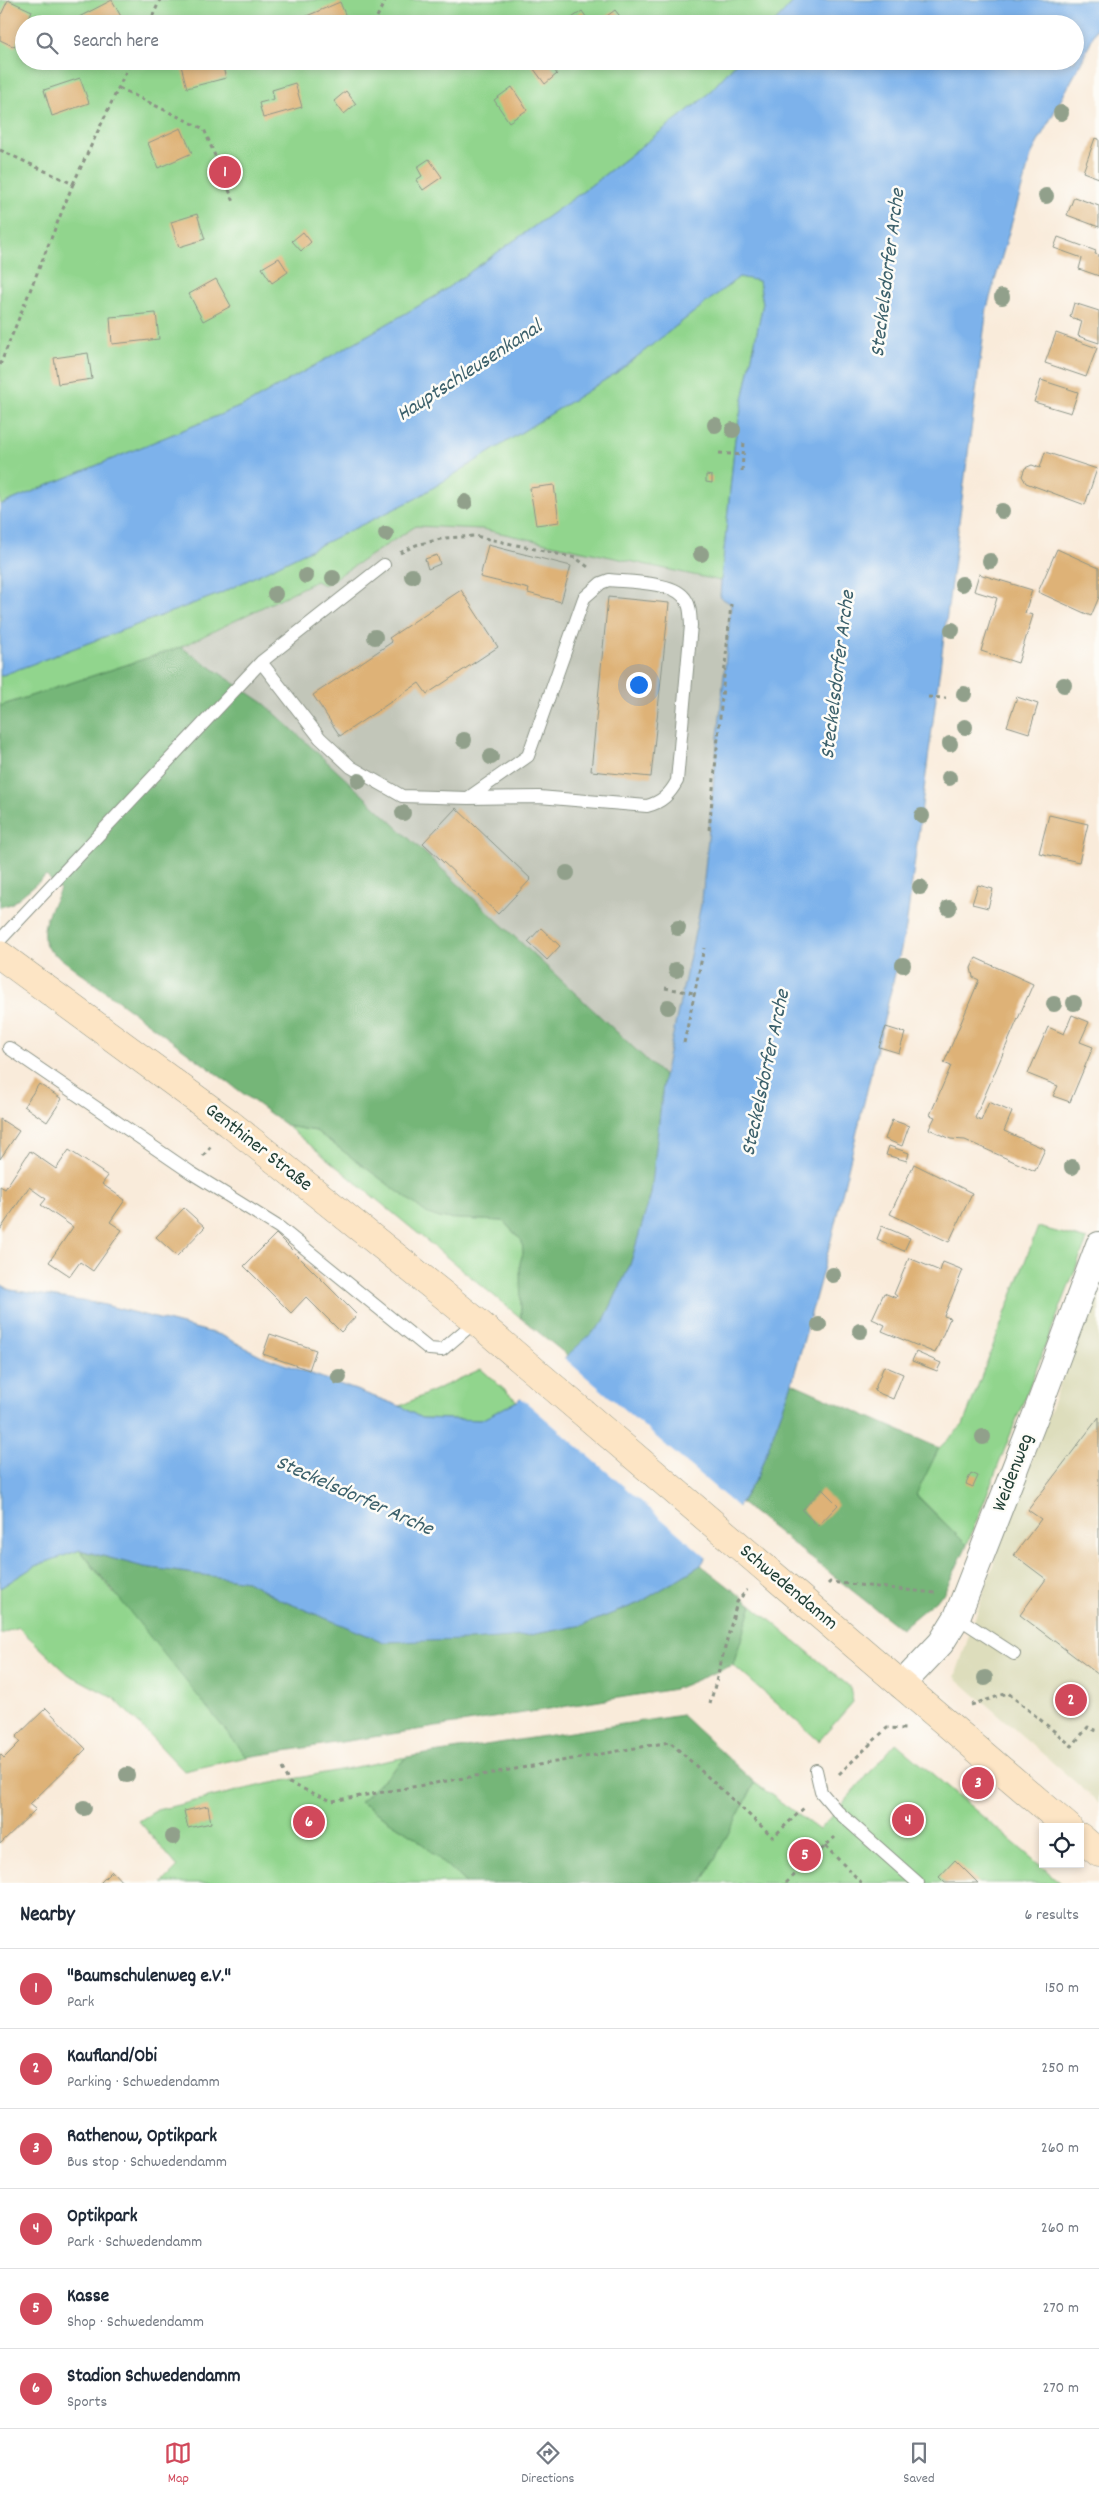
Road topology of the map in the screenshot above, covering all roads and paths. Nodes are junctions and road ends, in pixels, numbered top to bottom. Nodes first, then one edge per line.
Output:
1 (160, 0) edge
2 (385, 0) edge
3 (153, 15) edge
4 (378, 15) edge
5 (127, 70) edge
6 (119, 88) junction
7 (0, 150) edge
8 (74, 184) junction
9 (234, 202) dead end
10 (0, 365) edge
11 (744, 442) dead end
12 (719, 453) dead end
13 (743, 455) junction
14 (742, 471) dead end
15 (384, 565) joint
16 (601, 583) junction
17 (731, 604) dead end
18 (261, 662) junction
19 (928, 697) dead end
20 (946, 698) dead end
21 (468, 798) junction
22 (709, 830) dead end
23 (0, 940) edge
24 (704, 948) dead end
25 (0, 955) edge
26 (665, 988) dead end
27 (694, 993) junction
28 (684, 1043) dead end
29 (9, 1048) dead end
30 (1099, 1245) edge
31 (476, 1321) junction
32 (509, 1350) joint
33 (764, 1568) junction
34 (808, 1606) junction
35 (961, 1607) junction
36 (1014, 1654) dead end
37 (901, 1685) junction
38 (710, 1704) dead end
39 (972, 1705) dead end
40 (1099, 1732) edge
41 (670, 1742) dead end
42 (282, 1768) dead end
43 (816, 1770) dead end
44 (850, 1822) junction
45 (1063, 1823) edge
46 (1084, 1840) edge
47 (825, 1846) junction
48 (1099, 1853) edge
49 (786, 1883) edge
50 (862, 1883) edge
51 (918, 1883) edge

1 - 3 path
2 - 4 path
5 - 6 path
6 - 8 path
6 - 9 path
7 - 8 path
8 - 10 path
11 - 13 path
12 - 13 path
13 - 14 path
15 - 16 path
15 - 18 lane
16 - 21 lane
16 - 21 lane
17 - 22 path
18 - 21 lane
18 - 23 lane
19 - 20 path
24 - 27 path
25 - 31 main road, Genthiner Straße
26 - 27 path
27 - 28 path
29 - 31 lane
30 - 35 street, Weidenweg
31 - 32 main road, Genthiner Straße
32 - 33 main road, Schwedendamm
33 - 34 main road, Schwedendamm
33 - 38 path
34 - 35 path
34 - 37 main road, Schwedendamm
35 - 36 lane
35 - 37 street, Weidenweg
37 - 45 main road, Schwedendamm
39 - 40 path
41 - 42 path
43 - 44 lane
44 - 47 path
44 - 51 lane
46 - 48 main road
47 - 49 path
47 - 50 path

